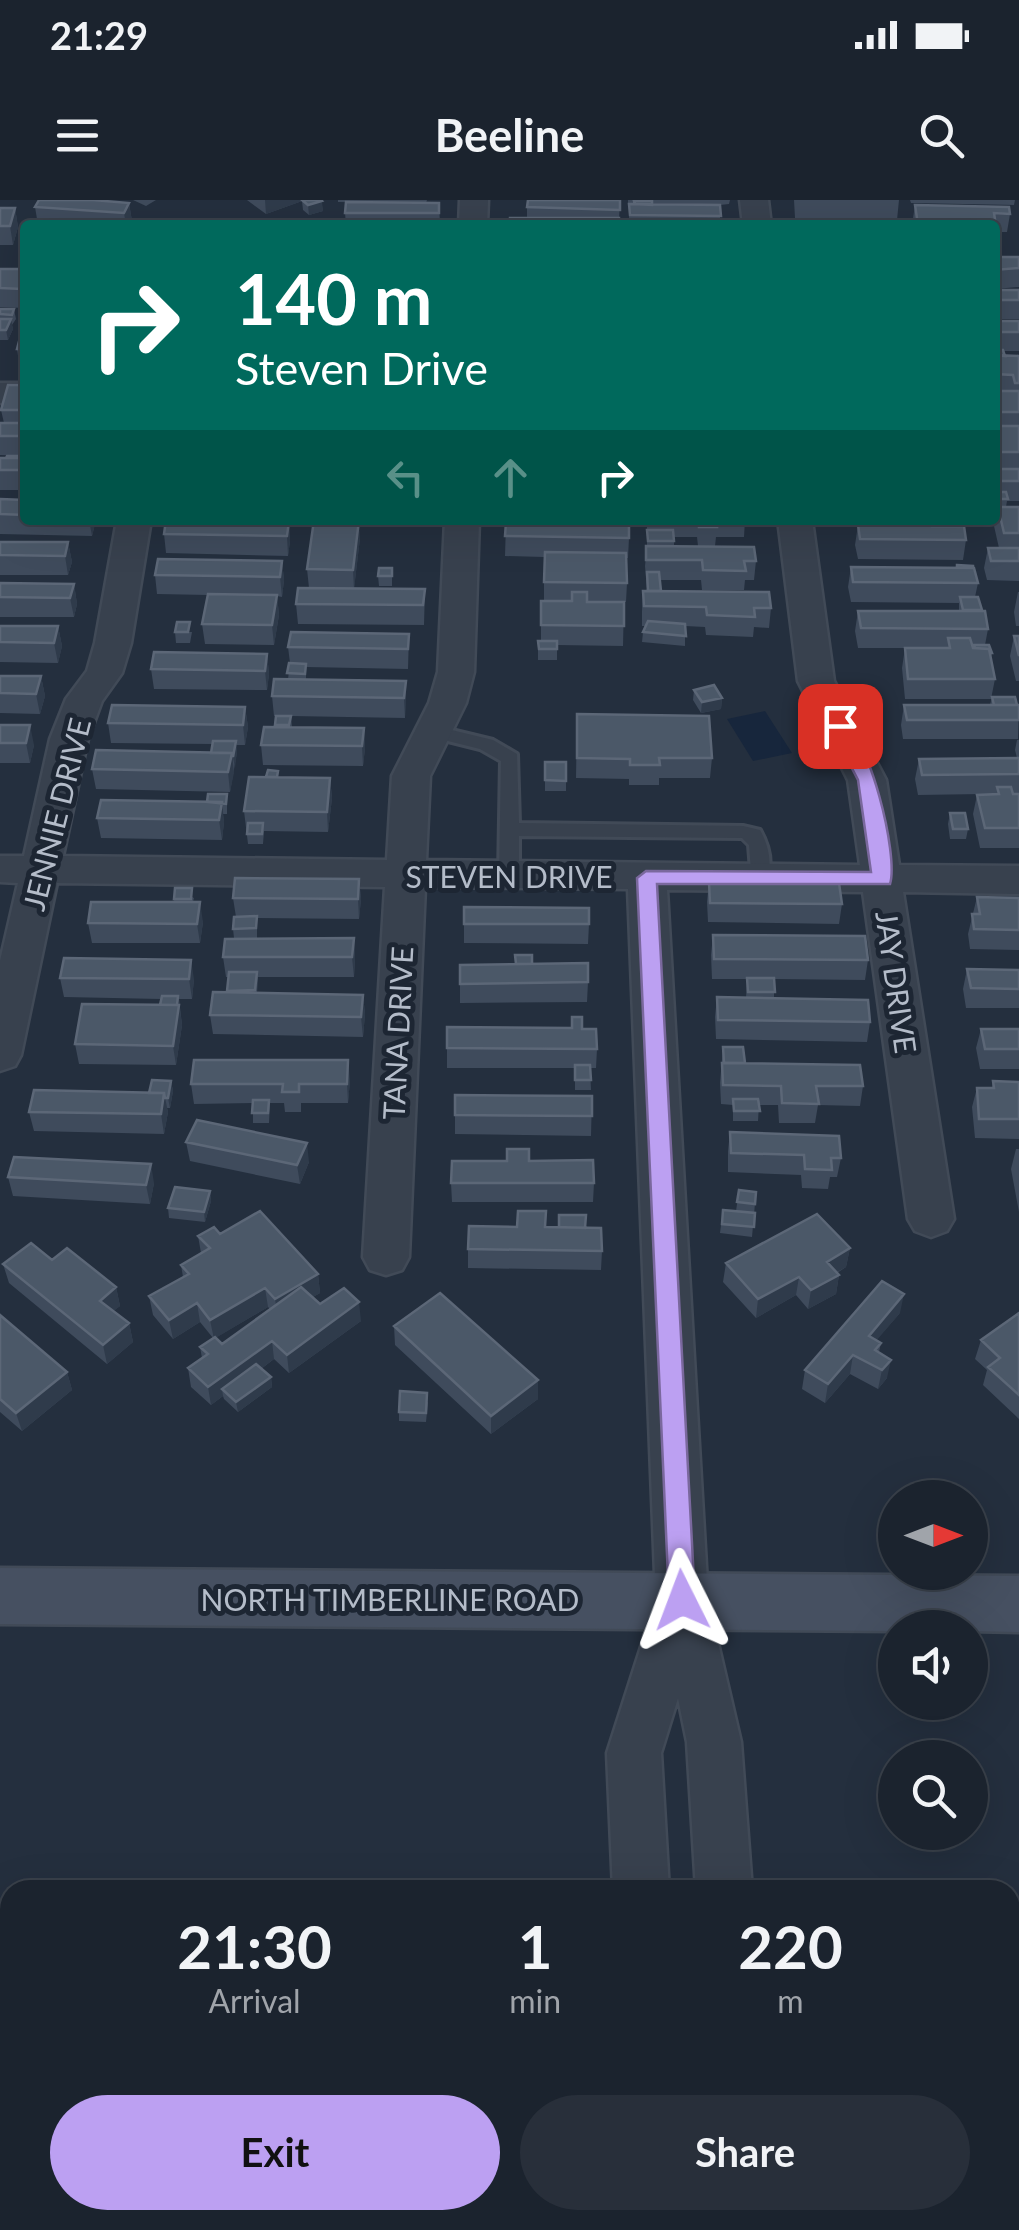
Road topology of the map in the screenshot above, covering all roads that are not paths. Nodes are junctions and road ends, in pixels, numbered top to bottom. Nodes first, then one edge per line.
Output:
1 (133, 525) edge
2 (462, 525) edge
3 (796, 525) edge
4 (430, 731) junction
5 (510, 828) junction
6 (0, 869) edge
7 (41, 870) junction
8 (405, 876) junction
9 (509, 876) junction
10 (646, 878) junction
11 (759, 878) junction
12 (882, 879) junction
13 (1019, 880) edge
14 (0, 1055) edge
15 (931, 1219) dead end
16 (386, 1257) dead end
17 (0, 1596) edge
18 (682, 1600) junction
19 (1019, 1604) edge
20 (640, 1880) edge
21 (723, 1880) edge

1 - 7 street, JENNIE DRIVE
2 - 4 street
3 - 12 street, JAY DRIVE
4 - 5 lane
4 - 8 street, TANA DRIVE
5 - 9 lane
5 - 11 lane
6 - 7 street, STEVEN DRIVE
7 - 8 street, STEVEN DRIVE
7 - 14 street, JENNIE DRIVE
8 - 9 street, STEVEN DRIVE
8 - 16 street, TANA DRIVE
9 - 10 street, STEVEN DRIVE
10 - 11 street, STEVEN DRIVE
10 - 18 street
11 - 12 street, STEVEN DRIVE
12 - 13 street, STEVEN DRIVE
12 - 15 street, JAY DRIVE
17 - 18 main road, NORTH TIMBERLINE ROAD
18 - 19 main road, NORTH TIMBERLINE ROAD
18 - 20 street
18 - 21 street

